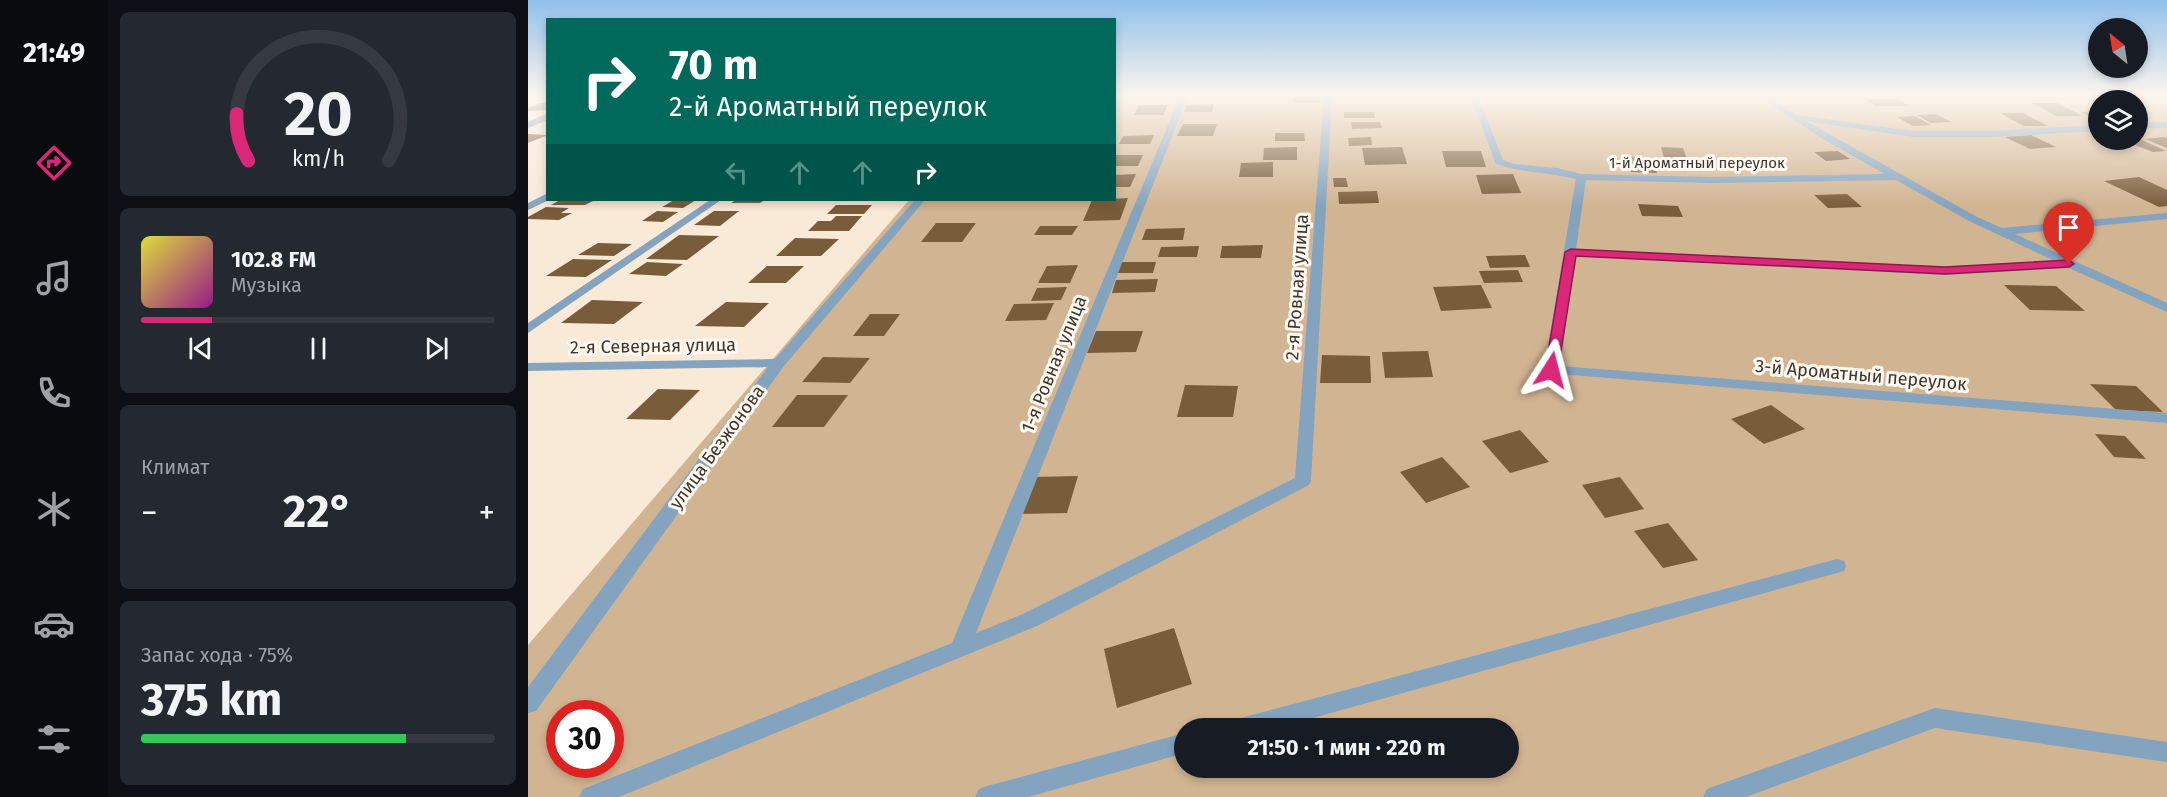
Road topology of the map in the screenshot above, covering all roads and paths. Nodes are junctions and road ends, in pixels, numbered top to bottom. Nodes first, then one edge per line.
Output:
1 (1169, 133) edge
2 (1326, 133) edge
3 (1488, 133) edge
4 (1821, 133) edge
5 (1908, 133) edge
6 (2006, 133) edge
7 (1581, 177) junction
8 (1897, 177) junction
9 (546, 197) edge
10 (715, 201) edge
11 (920, 201) edge
12 (528, 207) edge
13 (2167, 216) edge
14 (1999, 232) junction
15 (1571, 252) junction
16 (2069, 264) junction
17 (2167, 308) edge
18 (528, 329) edge
19 (779, 363) junction
20 (528, 367) edge
21 (2167, 418) edge
22 (1837, 566) dead end
23 (960, 648) junction
24 (528, 705) edge
25 (1277, 718) edge
26 (1174, 746) edge
27 (2167, 752) edge
28 (591, 797) edge
29 (987, 797) edge
30 (1715, 797) edge

1 - 23 street, 1-я Ровная улица
2 - 23 street, 2-я Ровная улица
3 - 7 street, 1-й Ароматный переулок
4 - 8 street
5 - 6 street
7 - 8 street, 1-й Ароматный переулок
7 - 15 street
8 - 14 street
9 - 12 street
10 - 18 street
11 - 19 street, улица Безжонова
13 - 14 street
14 - 16 street
15 - 16 street
15 - 21 street, 3-й Ароматный переулок
16 - 17 street
19 - 20 street, 2-я Северная улица
19 - 24 street, улица Безжонова
22 - 25 street
23 - 28 street
26 - 29 street
27 - 30 street

